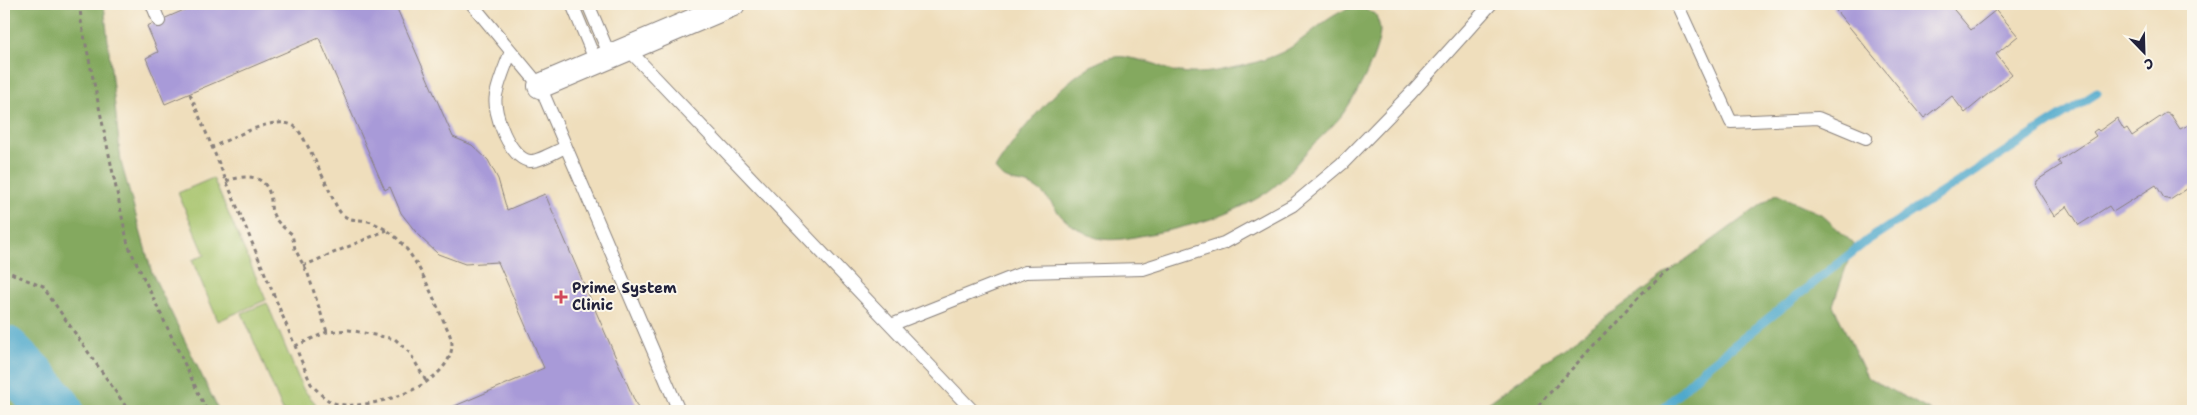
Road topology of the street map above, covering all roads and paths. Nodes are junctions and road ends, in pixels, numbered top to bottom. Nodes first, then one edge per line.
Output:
1 (80, 4) edge
2 (152, 4) edge
3 (472, 4) edge
4 (572, 4) edge
5 (588, 4) edge
6 (733, 4) edge
7 (1491, 4) edge
8 (1677, 4) edge
9 (159, 21) dead end
10 (511, 51) junction
11 (611, 56) junction
12 (540, 86) junction
13 (190, 94) dead end
14 (1866, 138) dead end
15 (212, 147) junction
16 (566, 147) junction
17 (4, 178) edge
18 (226, 181) junction
19 (4, 196) edge
20 (387, 230) junction
21 (303, 266) junction
22 (1672, 267) dead end
23 (4, 270) edge
24 (891, 326) junction
25 (327, 332) junction
26 (296, 346) junction
27 (427, 383) junction
28 (129, 411) edge
29 (207, 411) edge
30 (679, 411) edge
31 (973, 411) edge
32 (1533, 411) edge

1 - 29 path
2 - 9 lane
3 - 10 lane
4 - 11 lane
5 - 11 lane
6 - 11 street
7 - 24 lane
8 - 14 lane
10 - 12 lane
10 - 16 lane
11 - 12 street
11 - 24 lane
12 - 16 lane
13 - 15 path
15 - 18 path
15 - 20 path
16 - 30 lane
17 - 19 path
18 - 21 path
18 - 26 path
20 - 21 path
20 - 27 path
21 - 25 path
22 - 32 path
23 - 28 path
24 - 31 lane
25 - 26 path
25 - 27 path
26 - 27 path

